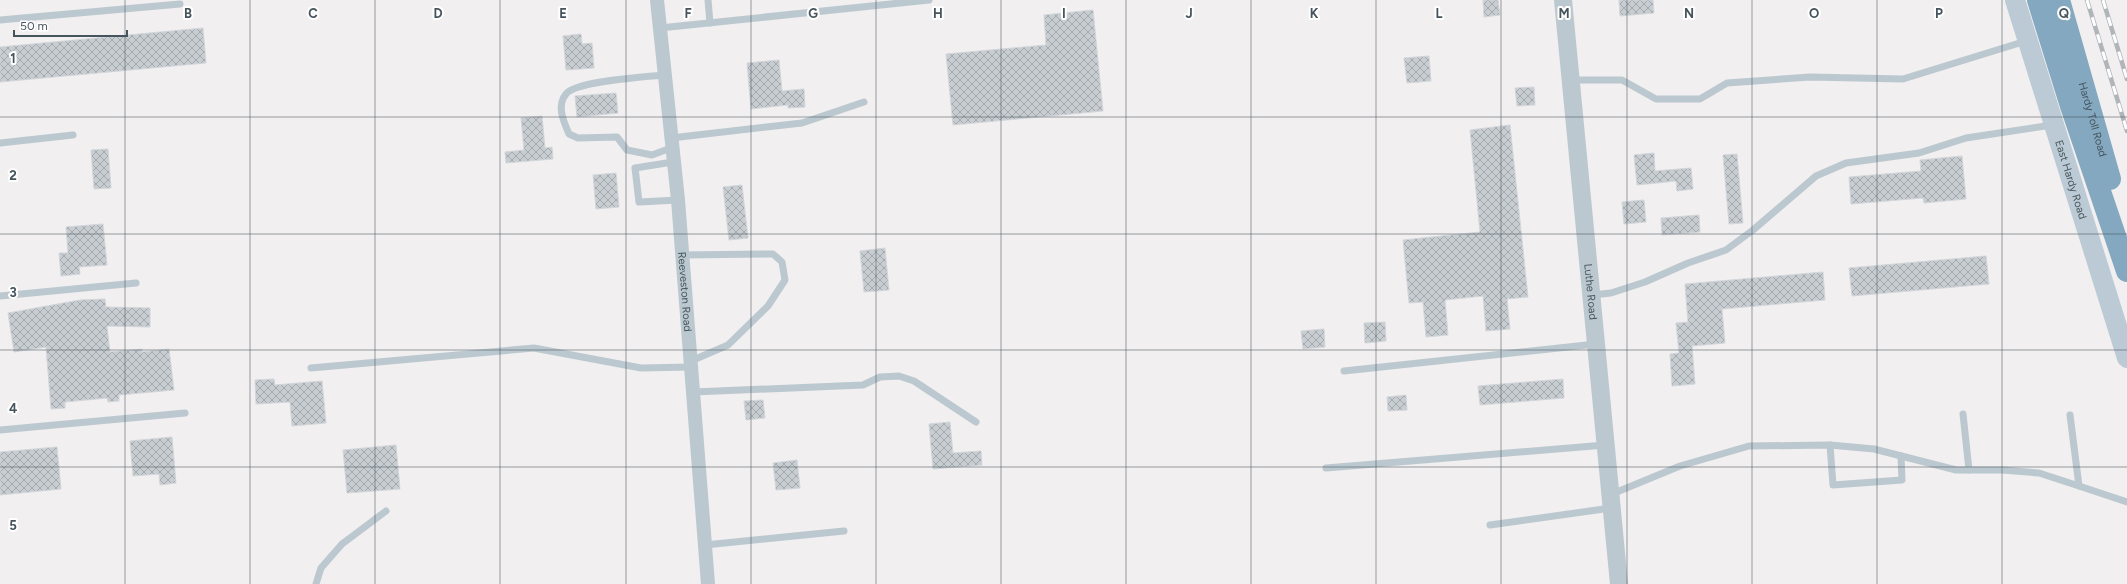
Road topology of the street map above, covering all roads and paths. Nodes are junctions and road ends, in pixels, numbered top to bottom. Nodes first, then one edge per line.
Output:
1 (657, 0) edge
2 (708, 0) edge
3 (929, 0) edge
4 (1564, 0) edge
5 (2015, 0) edge
6 (2038, 0) edge
7 (2058, 0) edge
8 (180, 4) dead end
9 (0, 20) edge
10 (710, 23) junction
11 (660, 28) junction
12 (2028, 41) junction
13 (664, 75) junction
14 (1571, 80) junction
15 (864, 102) dead end
16 (2054, 125) junction
17 (73, 135) dead end
18 (0, 143) edge
19 (671, 143) junction
20 (673, 162) junction
21 (678, 200) junction
22 (2127, 239) edge
23 (682, 255) junction
24 (2127, 271) edge
25 (136, 283) dead end
26 (1592, 295) junction
27 (0, 296) edge
28 (1596, 344) junction
29 (2127, 358) edge
30 (691, 364) junction
31 (311, 368) dead end
32 (1344, 371) dead end
33 (693, 392) junction
34 (185, 413) dead end
35 (1963, 414) dead end
36 (2070, 415) dead end
37 (976, 422) dead end
38 (0, 430) edge
39 (1606, 445) junction
40 (1830, 445) junction
41 (1901, 456) junction
42 (1326, 468) dead end
43 (1970, 470) junction
44 (2079, 486) junction
45 (1611, 501) junction
46 (2127, 502) edge
47 (386, 511) dead end
48 (1490, 525) dead end
49 (844, 531) dead end
50 (705, 545) junction
51 (316, 584) edge
52 (708, 584) edge
53 (1619, 584) edge

1 - 11 street, Reeveston Road
2 - 10 lane
3 - 10 lane
4 - 14 street, Luthe Road
5 - 12 main road, East Hardy Road
6 - 24 highway
7 - 22 highway, Hardy Toll Road
8 - 9 lane
10 - 11 lane
11 - 13 street, Reeveston Road
12 - 14 lane
12 - 16 main road, East Hardy Road
13 - 19 street, Reeveston Road
13 - 19 lane
14 - 26 street, Luthe Road
15 - 19 lane
16 - 26 lane
16 - 29 main road, East Hardy Road
17 - 18 lane
19 - 20 street, Reeveston Road
20 - 21 street, Reeveston Road
20 - 21 lane
21 - 23 street, Reeveston Road
23 - 30 street, Reeveston Road
23 - 30 lane
25 - 27 lane
26 - 28 street, Luthe Road
28 - 32 lane
28 - 39 street, Luthe Road
30 - 31 lane
30 - 33 street, Reeveston Road
33 - 37 lane
33 - 50 street, Reeveston Road
34 - 38 lane
35 - 43 lane
36 - 44 lane
39 - 42 lane
39 - 45 street, Luthe Road
40 - 41 lane
40 - 41 lane
40 - 45 lane
41 - 43 lane
43 - 44 lane
44 - 46 lane
45 - 48 lane
45 - 53 street, Luthe Road
47 - 51 lane
49 - 50 lane
50 - 52 street, Reeveston Road

